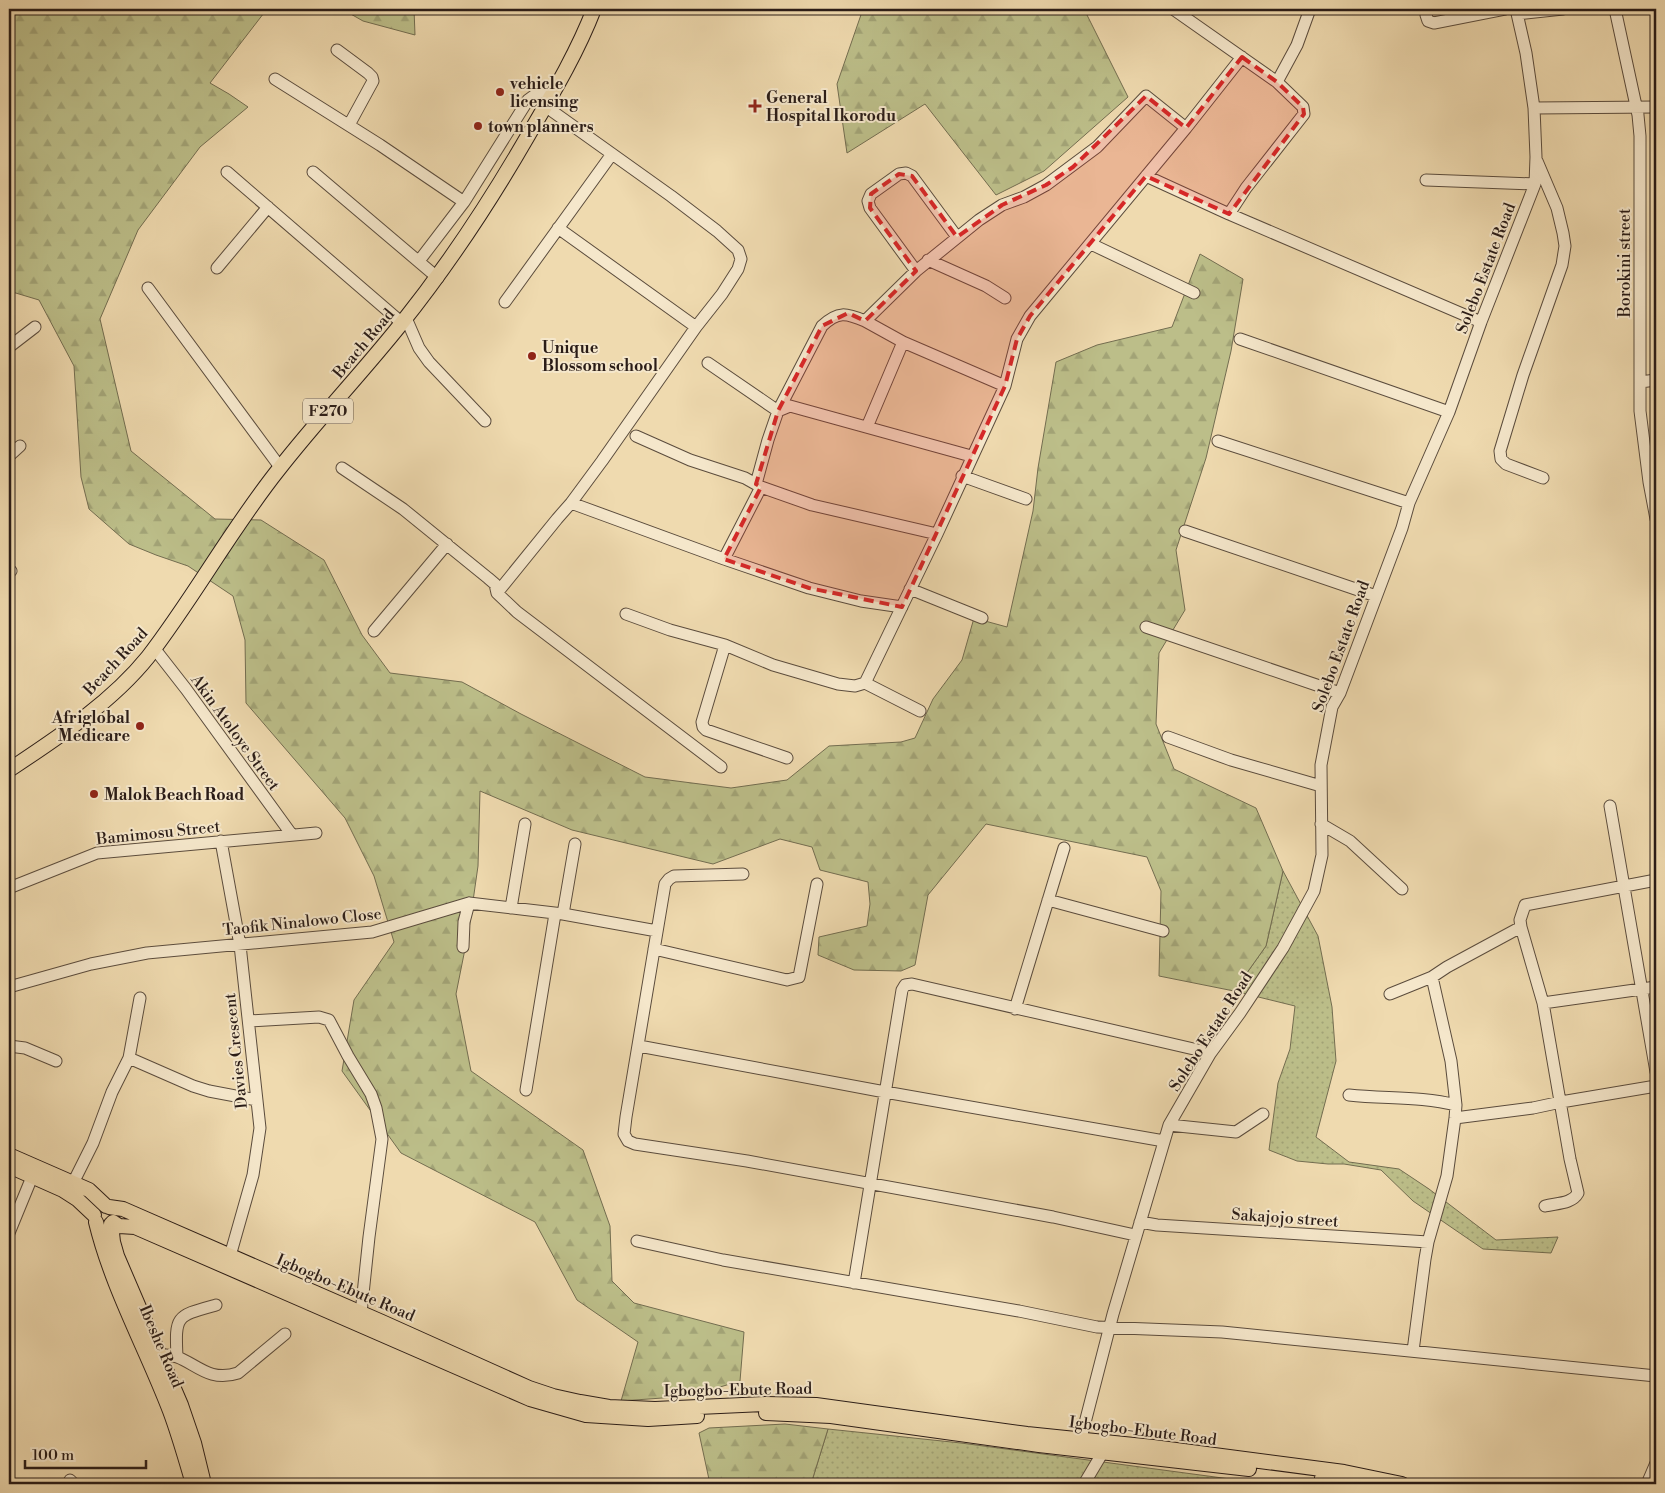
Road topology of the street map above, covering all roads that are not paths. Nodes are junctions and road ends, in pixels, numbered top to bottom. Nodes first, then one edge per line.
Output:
1 (594, 9) edge
2 (1172, 9) edge
3 (1310, 9) edge
4 (1426, 9) edge
5 (1505, 9) edge
6 (1563, 9) edge
7 (1615, 9) edge
8 (1516, 11) edge
9 (337, 50) dead end
10 (1242, 57) junction
11 (275, 79) dead end
12 (1277, 82) junction
13 (556, 89) junction
14 (545, 106) junction
15 (1636, 107) junction
16 (1656, 107) edge
17 (1534, 108) junction
18 (349, 125) junction
19 (1186, 128) junction
20 (612, 154) junction
21 (1536, 157) junction
22 (227, 172) dead end
23 (313, 172) dead end
24 (1146, 176) junction
25 (1426, 180) dead end
26 (1535, 184) junction
27 (464, 202) junction
28 (268, 207) junction
29 (1229, 214) junction
30 (558, 228) junction
31 (957, 237) junction
32 (1091, 244) junction
33 (928, 260) junction
34 (419, 261) junction
35 (217, 268) dead end
36 (916, 271) junction
37 (438, 278) junction
38 (148, 288) dead end
39 (1194, 293) dead end
40 (1005, 298) dead end
41 (505, 302) dead end
42 (404, 320) junction
43 (865, 321) junction
44 (1481, 322) junction
45 (35, 327) dead end
46 (696, 327) junction
47 (1240, 339) dead end
48 (903, 342) junction
49 (9, 347) edge
50 (708, 363) dead end
51 (1656, 380) edge
52 (1640, 382) junction
53 (1005, 386) junction
54 (778, 411) junction
55 (1449, 412) junction
56 (485, 421) dead end
57 (868, 427) junction
58 (636, 436) dead end
59 (1218, 441) dead end
60 (20, 446) dead end
61 (9, 456) edge
62 (971, 456) junction
63 (280, 467) junction
64 (342, 468) dead end
65 (962, 476) junction
66 (1543, 478) dead end
67 (758, 486) junction
68 (1026, 499) dead end
69 (571, 503) junction
70 (1409, 503) junction
71 (1656, 519) edge
72 (1184, 530) dead end
73 (937, 534) junction
74 (446, 544) junction
75 (724, 559) junction
76 (910, 589) junction
77 (497, 594) junction
78 (1376, 596) junction
79 (902, 607) junction
80 (626, 614) dead end
81 (982, 618) dead end
82 (1146, 627) dead end
83 (374, 631) dead end
84 (724, 645) junction
85 (154, 648) junction
86 (866, 683) junction
87 (1340, 693) junction
88 (920, 711) dead end
89 (1168, 737) dead end
90 (787, 758) dead end
91 (721, 767) dead end
92 (9, 770) edge
93 (1321, 786) junction
94 (1610, 806) dead end
95 (526, 824) dead end
96 (1321, 824) junction
97 (316, 833) dead end
98 (292, 835) junction
99 (220, 841) junction
100 (576, 844) dead end
101 (1064, 848) dead end
102 (743, 874) dead end
103 (1656, 880) edge
104 (817, 884) dead end
105 (1624, 886) junction
106 (9, 888) edge
107 (1402, 889) dead end
108 (1048, 900) junction
109 (469, 903) junction
110 (511, 908) junction
111 (559, 914) junction
112 (1521, 927) junction
113 (657, 931) junction
114 (1163, 931) dead end
115 (240, 945) junction
116 (463, 947) dead end
117 (654, 949) junction
118 (1432, 977) junction
119 (9, 986) edge
120 (1656, 987) edge
121 (1642, 989) junction
122 (1390, 994) dead end
123 (140, 998) dead end
124 (1543, 1003) junction
125 (1016, 1009) junction
126 (249, 1021) junction
127 (9, 1046) edge
128 (639, 1046) junction
129 (1210, 1054) junction
130 (128, 1058) junction
131 (56, 1061) dead end
132 (1656, 1072) edge
133 (1656, 1086) edge
134 (526, 1090) dead end
135 (885, 1092) junction
136 (1349, 1095) dead end
137 (257, 1100) junction
138 (1561, 1102) junction
139 (1456, 1105) junction
140 (1263, 1114) dead end
141 (1456, 1118) junction
142 (1169, 1125) junction
143 (1164, 1141) junction
144 (9, 1154) edge
145 (9, 1166) edge
146 (32, 1177) junction
147 (73, 1182) junction
148 (869, 1184) junction
149 (1545, 1206) dead end
150 (108, 1207) junction
151 (95, 1218) junction
152 (1140, 1222) junction
153 (112, 1223) junction
154 (9, 1232) edge
155 (1135, 1235) junction
156 (637, 1241) dead end
157 (1428, 1242) junction
158 (228, 1262) junction
159 (854, 1283) junction
160 (216, 1305) dead end
161 (361, 1313) junction
162 (1110, 1328) junction
163 (285, 1334) dead end
164 (1413, 1351) junction
165 (159, 1355) junction
166 (177, 1357) junction
167 (1656, 1376) edge
168 (1079, 1445) junction
169 (1105, 1448) junction
170 (1656, 1463) edge
171 (1339, 1482) edge
172 (193, 1484) edge
173 (204, 1484) edge
174 (1084, 1484) edge
175 (1356, 1484) edge
176 (1402, 1484) edge
177 (1647, 1484) edge

1 - 13 main road, Beach Road / F270
2 - 10 street
3 - 12 street
4 - 5 street
6 - 8 street
7 - 15 street, Borokini street
8 - 17 street, Solebo Estate Road
9 - 18 street
10 - 12 street
10 - 19 street
11 - 18 street
12 - 29 street
13 - 14 main road, Beach Road / F270
13 - 27 street
14 - 20 street
14 - 37 main road, Beach Road / F270
15 - 16 street
15 - 17 street
15 - 52 street, Borokini street
17 - 21 street, Solebo Estate Road
18 - 27 street
19 - 24 street
19 - 31 street
20 - 30 street
20 - 46 street
21 - 26 street, Solebo Estate Road
21 - 66 street
22 - 28 street
23 - 34 street
24 - 29 street
24 - 32 street
25 - 26 street
26 - 44 street, Solebo Estate Road
27 - 34 street
28 - 35 street
28 - 42 street
29 - 44 street
30 - 41 street
30 - 46 street
31 - 33 street
31 - 36 street
32 - 39 street
32 - 53 street
33 - 36 street
33 - 40 street
34 - 37 street
36 - 43 street
37 - 42 main road, Beach Road / F270
38 - 63 street
42 - 56 street
42 - 63 main road, Beach Road / F270
43 - 48 street
43 - 54 street
44 - 55 street, Solebo Estate Road
45 - 49 street
46 - 69 street
47 - 55 street
48 - 53 street
48 - 57 street
50 - 54 street
51 - 52 street
52 - 71 street, Borokini street
53 - 62 street
54 - 57 street
54 - 67 street
55 - 70 street, Solebo Estate Road
57 - 62 street
58 - 67 street
59 - 70 street
60 - 61 street
62 - 65 street
63 - 85 main road, Beach Road / F270
64 - 74 street
65 - 68 street
65 - 73 street
67 - 73 street
67 - 75 street
69 - 75 street
69 - 77 street
70 - 78 street, Solebo Estate Road
72 - 78 street
73 - 76 street
74 - 77 street
74 - 83 street
75 - 79 street
76 - 79 street
76 - 81 street
77 - 91 street
78 - 87 street, Solebo Estate Road
79 - 86 street
80 - 84 street
82 - 87 street
84 - 86 street
84 - 90 street
85 - 92 main road, Beach Road / F270
85 - 98 street, Akin Atoloye Street
86 - 88 street
87 - 93 street, Solebo Estate Road
89 - 93 street
93 - 96 street, Solebo Estate Road
94 - 105 street
95 - 110 street
96 - 107 street
96 - 129 street, Solebo Estate Road
97 - 98 street, Bamimosu Street
98 - 99 street, Bamimosu Street
99 - 106 street, Bamimosu Street
99 - 115 street, Davies Crescent
100 - 111 street
101 - 108 street
102 - 113 street
103 - 105 street
104 - 117 street
105 - 112 street
105 - 121 street
108 - 114 street
108 - 125 street
109 - 110 street, Taofik Ninalowo Close
109 - 115 street, Taofik Ninalowo Close
109 - 116 street
110 - 111 street, Taofik Ninalowo Close
111 - 113 street, Taofik Ninalowo Close
111 - 134 street
112 - 118 street
112 - 124 street
113 - 117 street
115 - 119 street, Taofik Ninalowo Close
115 - 126 street, Davies Crescent
117 - 128 street
118 - 122 street
118 - 139 street
120 - 121 street
121 - 124 street
121 - 132 street
123 - 130 street
124 - 138 street
125 - 129 street
125 - 135 street
126 - 137 street, Davies Crescent
126 - 161 street
127 - 131 street
128 - 135 street
128 - 148 street
129 - 142 street, Solebo Estate Road
130 - 137 street
130 - 147 street
133 - 138 street
135 - 143 street
135 - 148 street
136 - 139 street
137 - 158 street, Davies Crescent
138 - 141 street
138 - 149 street
139 - 141 street
140 - 142 street
141 - 157 street
142 - 143 street, Solebo Estate Road
143 - 152 street, Solebo Estate Road
144 - 147 main road
145 - 146 main road
146 - 151 main road
146 - 154 street
147 - 150 main road
148 - 155 street
148 - 159 street
150 - 151 main road
150 - 153 main road
150 - 158 main road, Igbogbo-Ebute Road
151 - 153 main road
151 - 172 main road, Ibeshe Road
152 - 155 street, Solebo Estate Road
152 - 157 street, Sakajojo street
153 - 158 main road, Igbogbo-Ebute Road
153 - 165 main road, Ibeshe Road
155 - 162 street, Solebo Estate Road
156 - 159 street
157 - 164 street
158 - 161 main road, Igbogbo-Ebute Road
158 - 168 main road, Igbogbo-Ebute Road
159 - 162 street
160 - 166 street
161 - 168 main road, Igbogbo-Ebute Road
162 - 164 street
162 - 168 street, Solebo Estate Road
163 - 166 street
164 - 167 street
165 - 166 street
165 - 173 main road, Ibeshe Road
168 - 169 main road, Igbogbo-Ebute Road
169 - 171 main road, Igbogbo-Ebute Road
169 - 174 street
169 - 176 main road, Igbogbo-Ebute Road
170 - 177 street
171 - 175 main road, Igbogbo-Ebute Road

